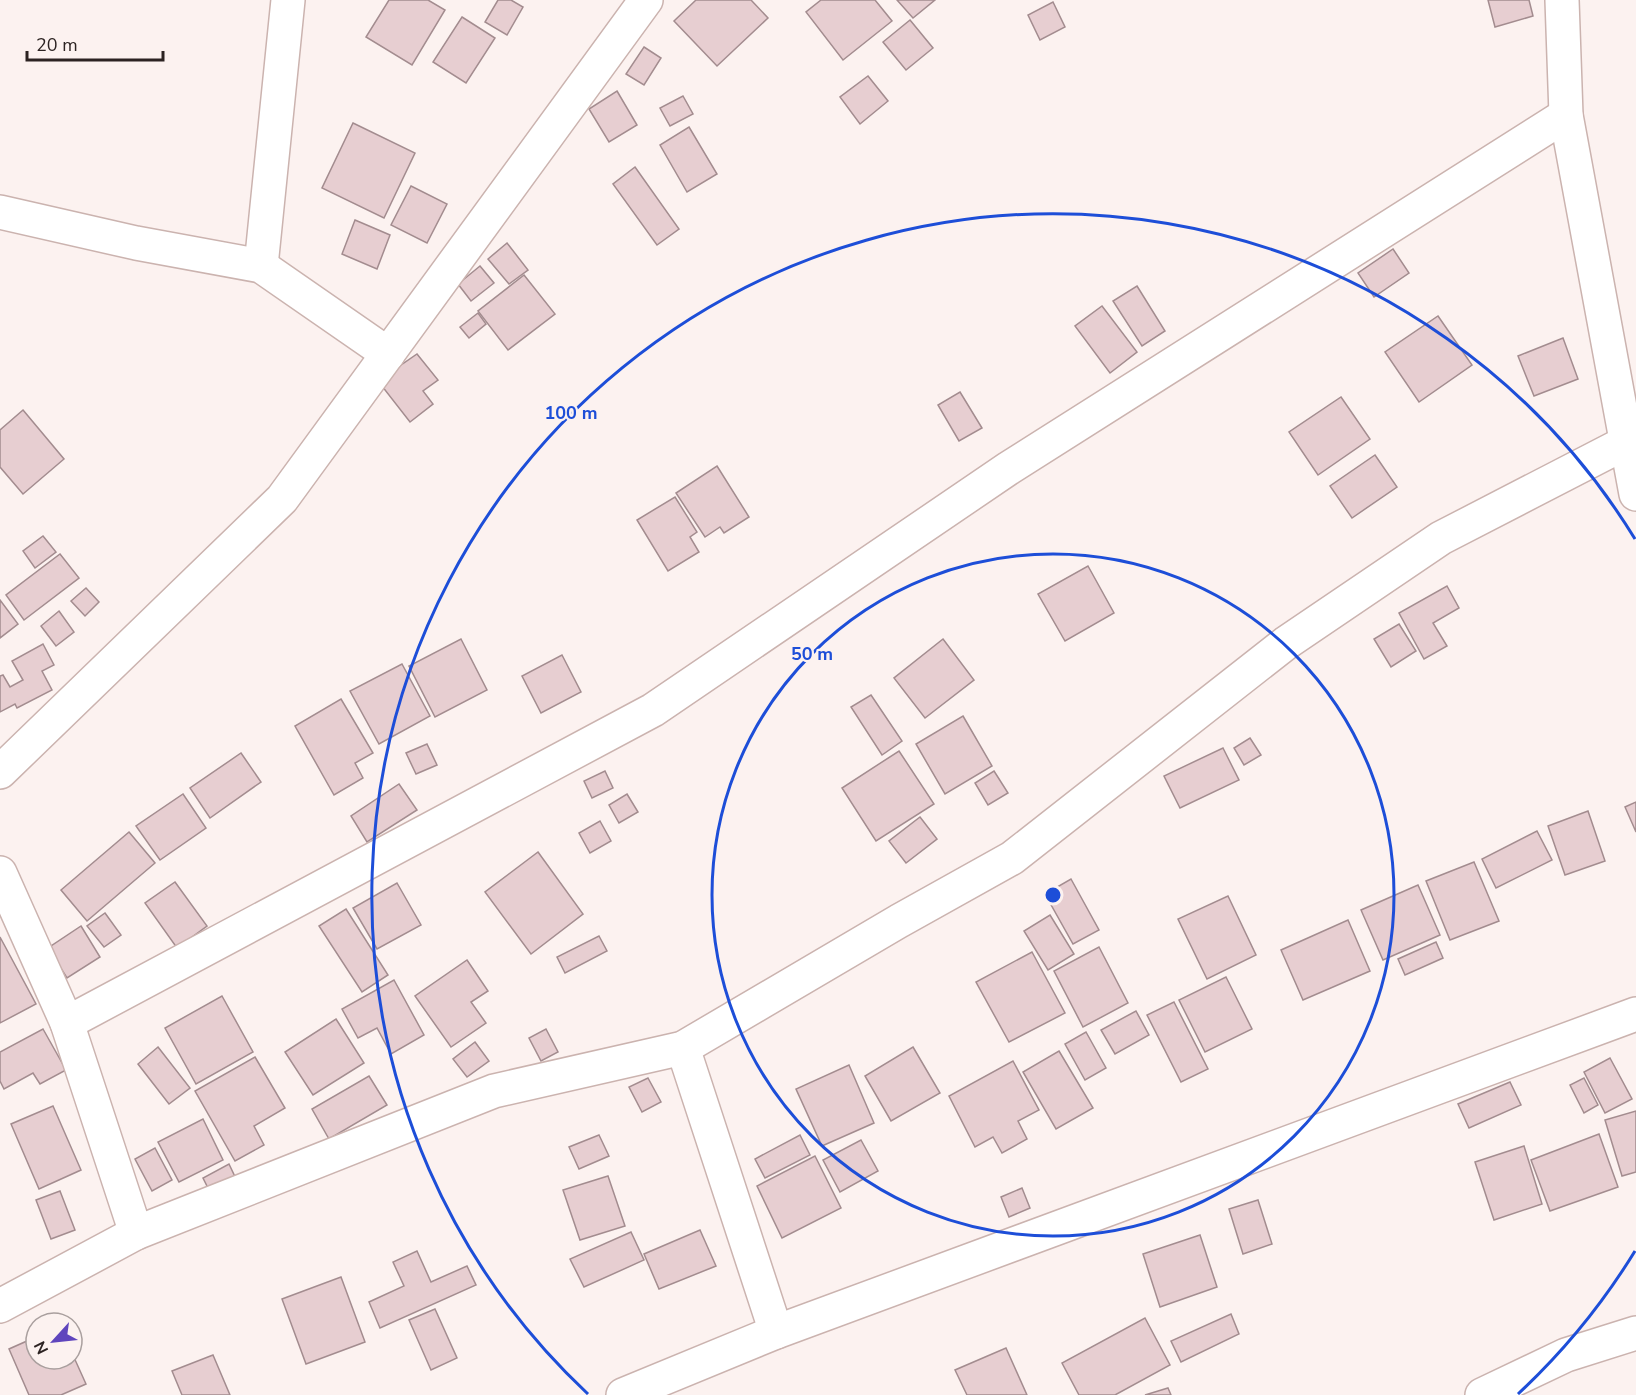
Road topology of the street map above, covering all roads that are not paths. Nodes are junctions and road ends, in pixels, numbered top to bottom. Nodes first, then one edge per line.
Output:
1 (288, 0) edge
2 (646, 0) edge
3 (1562, 0) edge
4 (1566, 115) junction
5 (0, 212) edge
6 (261, 266) junction
7 (388, 354) junction
8 (1627, 442) junction
9 (1636, 494) edge
10 (0, 772) edge
11 (0, 873) edge
12 (1636, 1014) edge
13 (67, 1023) junction
14 (683, 1048) junction
15 (136, 1233) junction
16 (0, 1306) edge
17 (776, 1332) junction
18 (1636, 1334) edge
19 (623, 1395) edge
20 (1482, 1395) edge

1 - 6 street
2 - 7 street
3 - 4 street
4 - 8 street
4 - 13 street
5 - 6 street
6 - 7 street
7 - 10 street
8 - 9 street
8 - 14 street
11 - 13 street
12 - 17 street
13 - 15 street
14 - 15 street
14 - 17 street
15 - 16 street
17 - 19 street
18 - 20 street

